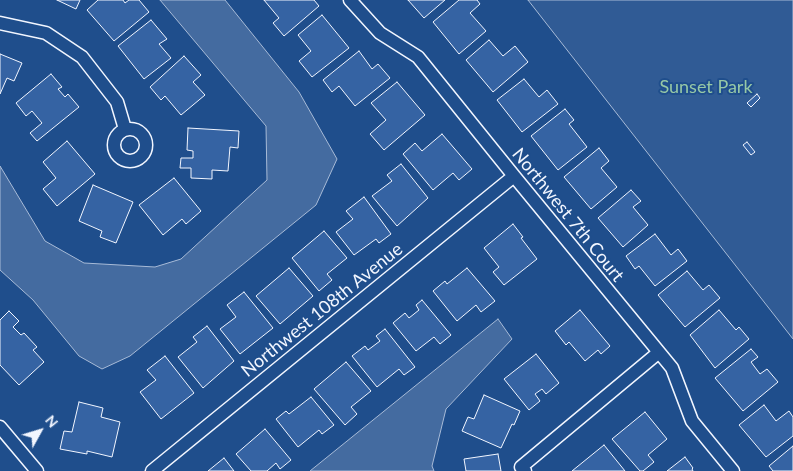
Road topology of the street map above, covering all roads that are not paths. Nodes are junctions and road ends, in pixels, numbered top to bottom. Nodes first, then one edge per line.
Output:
1 (350, 0) edge
2 (0, 23) edge
3 (125, 129) dead end
4 (514, 176) junction
5 (658, 353) junction
6 (0, 427) edge
7 (523, 469) edge
8 (37, 471) edge
9 (152, 471) edge
10 (733, 471) edge

1 - 4 street, Northwest 7th Court
2 - 3 street
4 - 5 street, Northwest 7th Court
4 - 9 street, Northwest 108th Avenue
5 - 7 street
5 - 10 street, Northwest 7th Court
6 - 8 street

